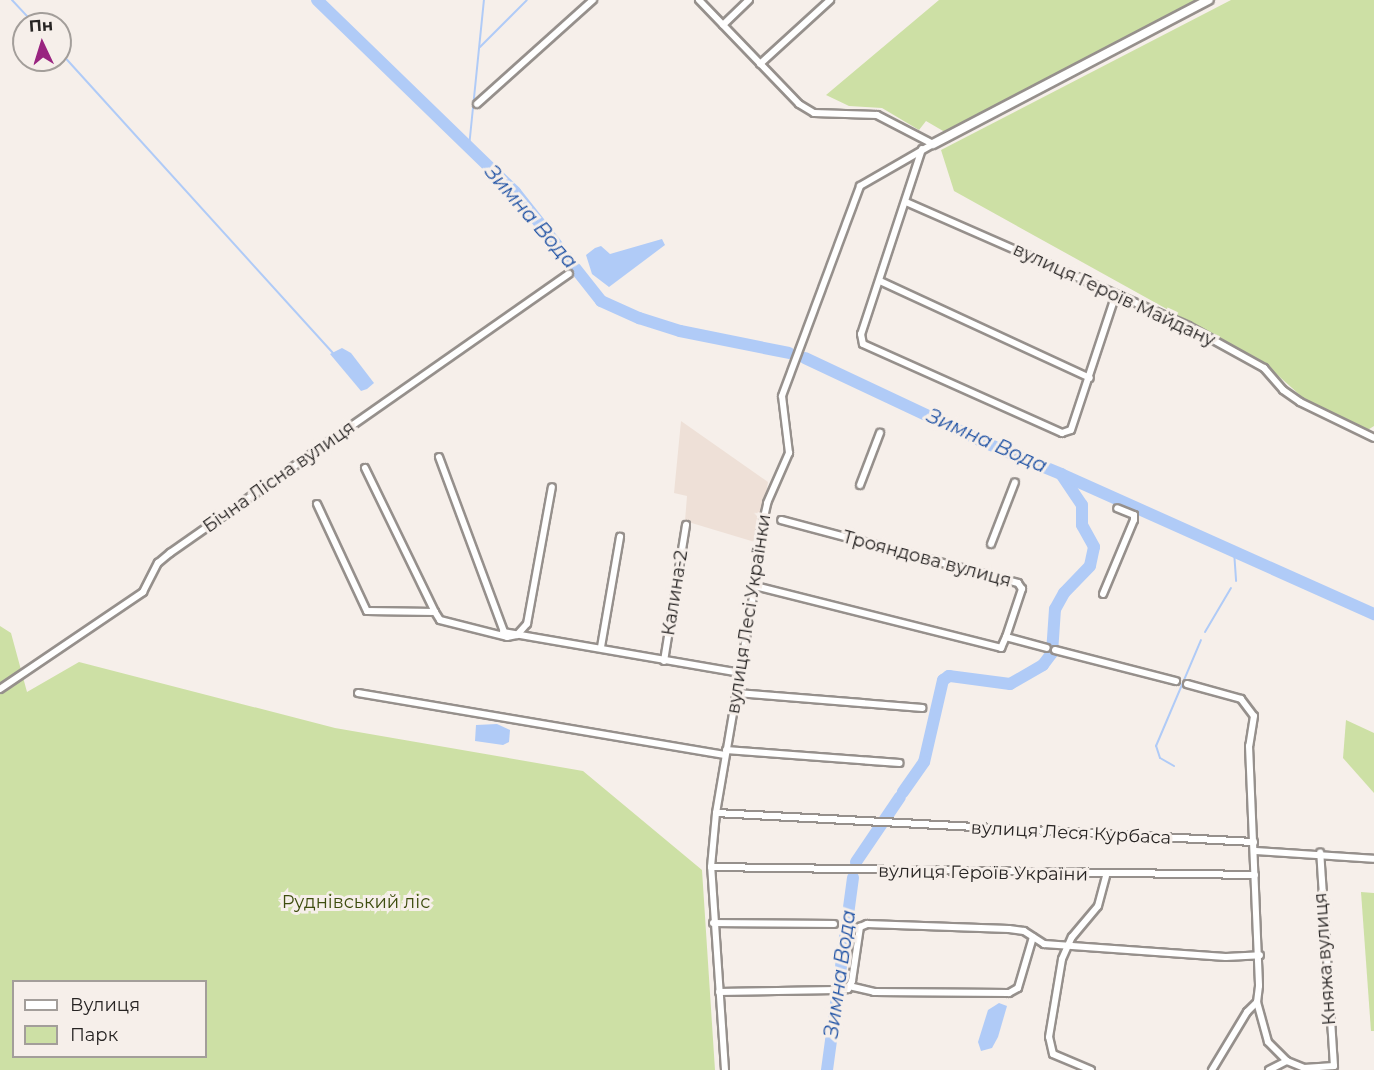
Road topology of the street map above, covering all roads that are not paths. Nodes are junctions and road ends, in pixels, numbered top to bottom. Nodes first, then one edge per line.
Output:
1 (593, 0) edge
2 (699, 0) edge
3 (749, 0) edge
4 (830, 0) edge
5 (1209, 0) edge
6 (723, 25) junction
7 (760, 64) junction
8 (477, 104) dead end
9 (933, 144) junction
10 (922, 149) junction
11 (906, 202) junction
12 (569, 274) dead end
13 (880, 281) junction
14 (1116, 294) junction
15 (1090, 378) junction
16 (880, 433) dead end
17 (1374, 438) edge
18 (439, 457) dead end
19 (365, 468) dead end
20 (1015, 482) dead end
21 (860, 485) dead end
22 (552, 487) dead end
23 (317, 504) dead end
24 (1117, 508) dead end
25 (781, 520) dead end
26 (686, 525) dead end
27 (620, 537) dead end
28 (991, 544) dead end
29 (755, 586) junction
30 (1103, 594) dead end
31 (435, 612) junction
32 (505, 634) junction
33 (516, 635) junction
34 (1006, 637) junction
35 (601, 646) junction
36 (1047, 648) dead end
37 (1055, 650) dead end
38 (664, 661) junction
39 (740, 673) junction
40 (1176, 681) dead end
41 (1187, 684) dead end
42 (0, 690) edge
43 (358, 693) dead end
44 (737, 693) junction
45 (922, 708) dead end
46 (725, 752) junction
47 (900, 764) dead end
48 (716, 813) junction
49 (1254, 842) junction
50 (1255, 851) junction
51 (1320, 852) junction
52 (1374, 859) edge
53 (711, 867) junction
54 (1255, 875) junction
55 (1106, 876) junction
56 (713, 923) junction
57 (834, 924) dead end
58 (1033, 937) junction
59 (1067, 946) junction
60 (1260, 955) junction
61 (849, 986) junction
62 (719, 992) junction
63 (1257, 1002) junction
64 (1287, 1061) junction
65 (725, 1070) edge
66 (1091, 1070) edge
67 (1212, 1070) edge
68 (1269, 1070) edge

1 - 8 street
2 - 6 street
3 - 6 street
4 - 7 street
5 - 9 street
6 - 7 street
7 - 9 street
9 - 10 street, вулиця Лесі Українки
10 - 11 street
10 - 29 street, вулиця Лесі Українки
11 - 13 street
11 - 14 street, вулиця Героїв Майдану
12 - 42 street, Бічна Лісна вулиця
13 - 15 street
13 - 15 street
14 - 15 street
14 - 17 street, вулиця Героїв Майдану
16 - 21 street
18 - 32 street
19 - 31 street
20 - 28 street
22 - 33 street
23 - 31 street
24 - 30 street
25 - 34 street, Трояндова вулиця
26 - 38 street, Калина-2
27 - 35 street
29 - 34 street
29 - 39 street, вулиця Лесі Українки
31 - 32 street
32 - 33 street
33 - 35 street
34 - 36 street
35 - 38 street
37 - 40 street
38 - 39 street
39 - 44 street, вулиця Лесі Українки
41 - 49 street
43 - 46 street
44 - 45 street
44 - 46 street, вулиця Лесі Українки
46 - 47 street
46 - 48 street, вулиця Лесі Українки
48 - 49 street, вулиця Леся Курбаса
48 - 53 street, вулиця Лесі Українки
49 - 50 street
50 - 51 street
50 - 54 street
51 - 52 street
51 - 64 street, Княжа вулиця
53 - 55 street, вулиця Героїв України
53 - 56 street, вулиця Лесі Українки
54 - 55 street, вулиця Героїв України
54 - 60 street
55 - 59 street
56 - 57 street
56 - 62 street, вулиця Лесі Українки
58 - 59 street
58 - 61 street
58 - 61 street
59 - 60 street
59 - 66 street
60 - 63 street
61 - 62 street
62 - 65 street, вулиця Лесі Українки
63 - 64 street
63 - 67 street
64 - 68 street

